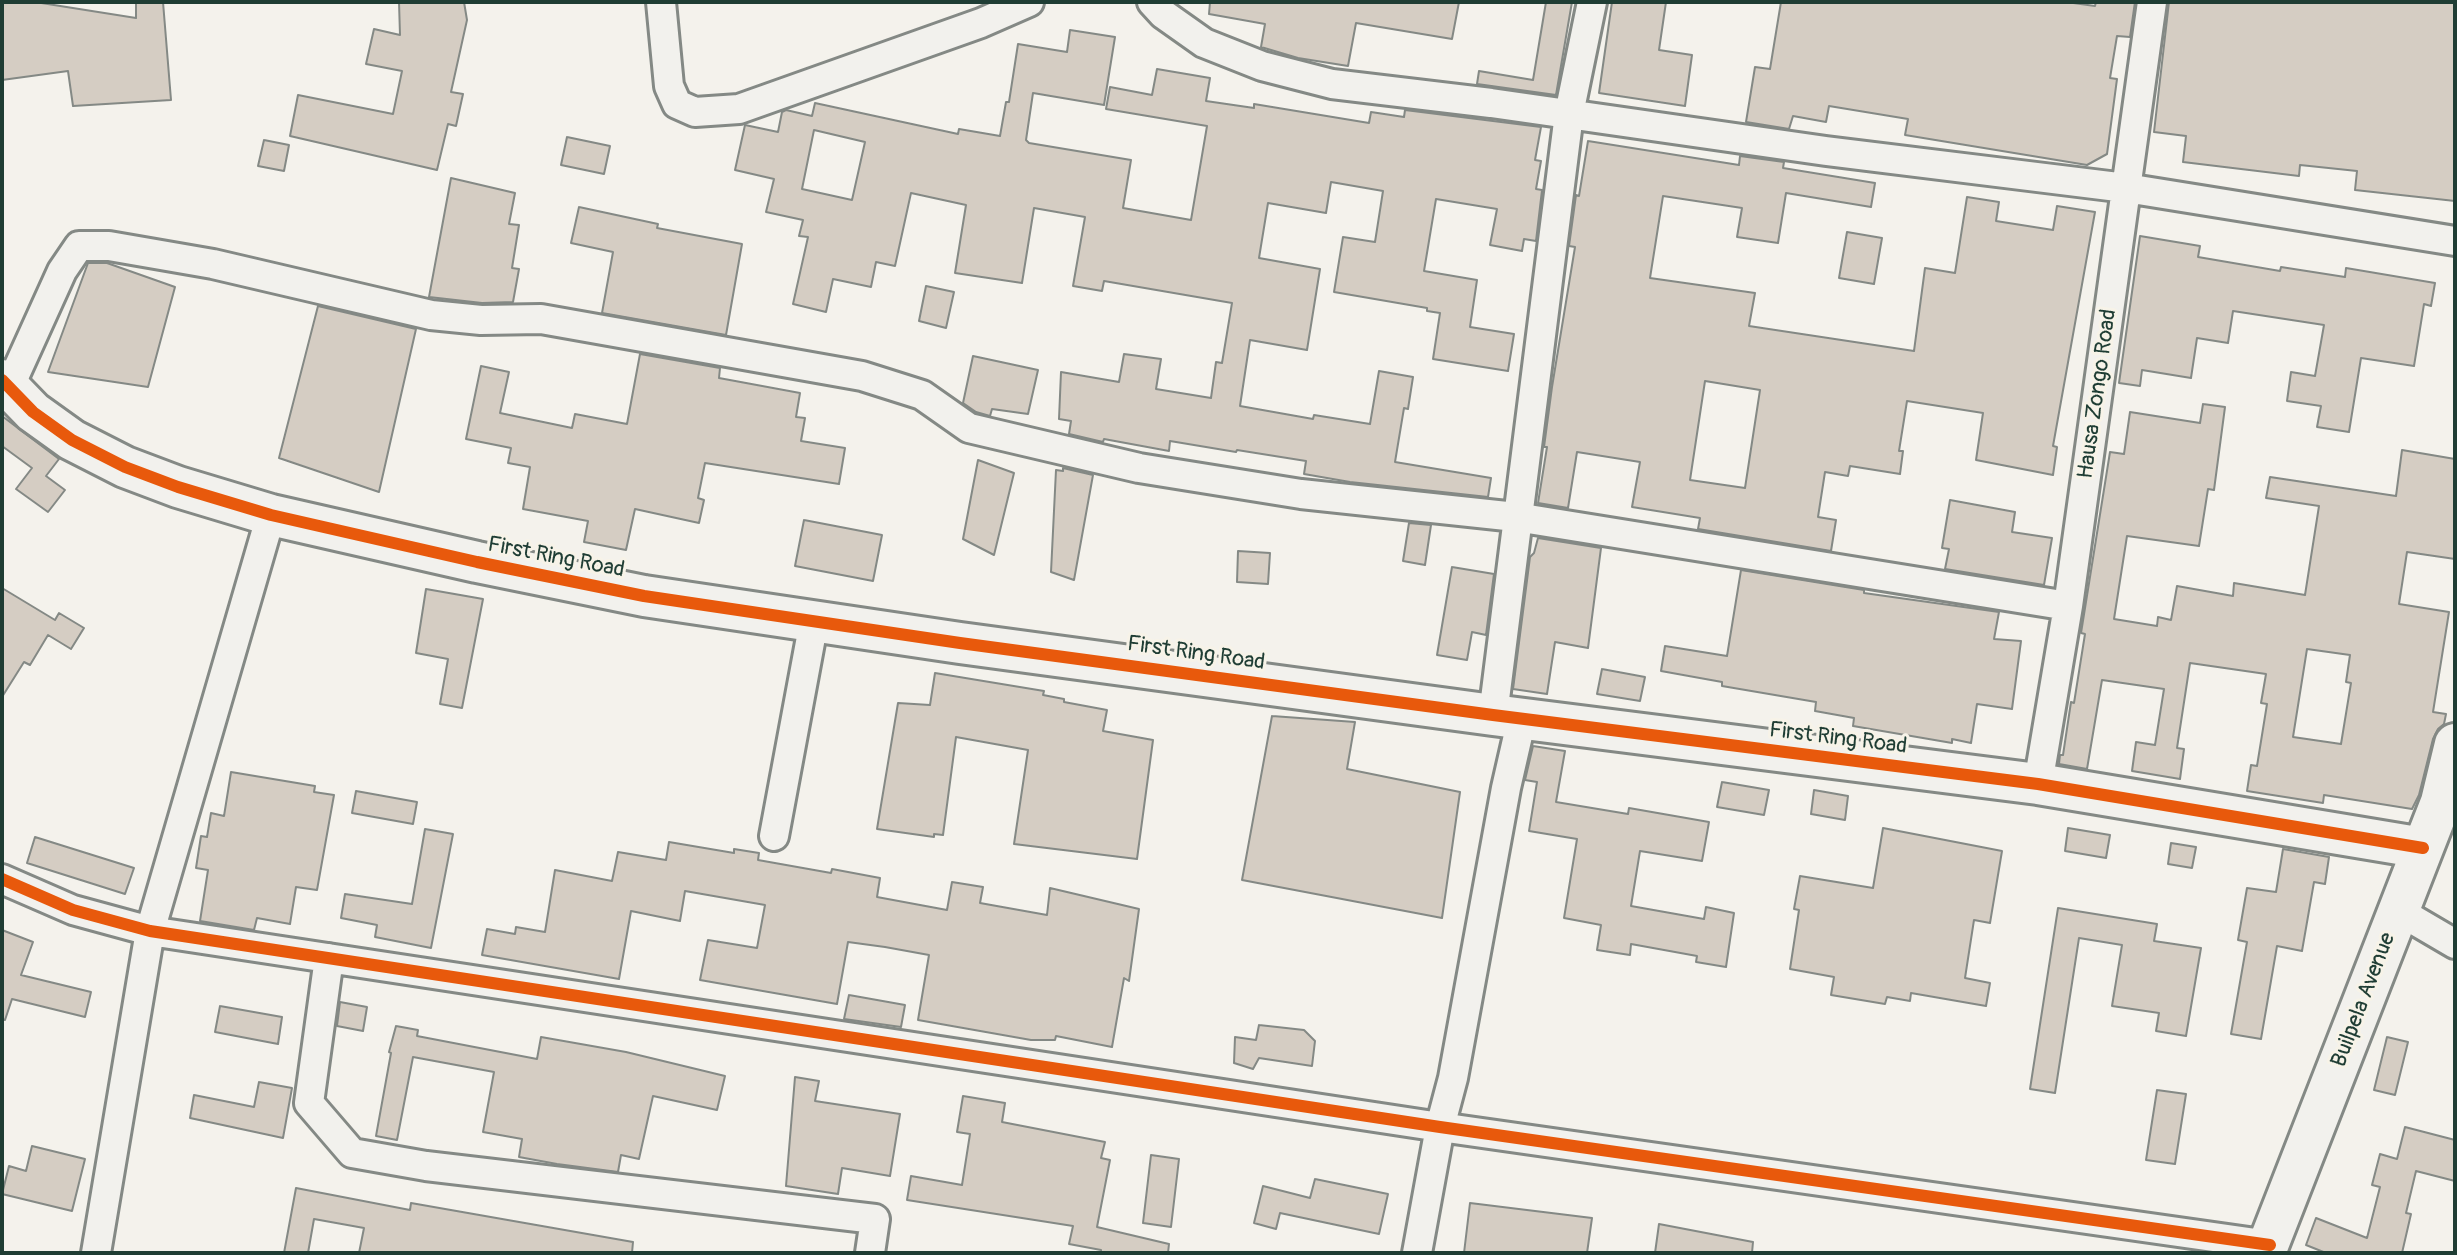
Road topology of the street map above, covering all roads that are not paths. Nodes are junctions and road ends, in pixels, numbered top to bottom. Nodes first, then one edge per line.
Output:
1 (661, 2) edge
2 (1029, 2) edge
3 (1152, 2) edge
4 (1592, 2) edge
5 (2152, 2) edge
6 (1569, 114) junction
7 (2126, 188) junction
8 (2455, 241) edge
9 (6, 384) edge
10 (271, 515) junction
11 (1516, 517) junction
12 (2068, 606) junction
13 (814, 621) junction
14 (1507, 717) junction
15 (2455, 744) edge
16 (2038, 784) junction
17 (774, 836) dead end
18 (2423, 848) junction
19 (2, 879) edge
20 (2397, 910) junction
21 (150, 931) junction
22 (2455, 944) edge
23 (329, 958) junction
24 (1440, 1127) junction
25 (2268, 1249) edge
26 (96, 1253) edge
27 (870, 1253) edge
28 (1417, 1253) edge

1 - 2 street
3 - 6 street
4 - 6 street
5 - 7 street, Hausa Zongo Road
6 - 7 street
6 - 11 street
7 - 8 street
7 - 12 street, Hausa Zongo Road
9 - 10 street, First Ring Road
9 - 11 street
10 - 13 street, First Ring Road
10 - 21 street
11 - 12 street
11 - 14 street
12 - 16 street, Hausa Zongo Road
13 - 14 street, First Ring Road
13 - 17 street
14 - 16 street, First Ring Road
14 - 24 street
15 - 18 street, Builpela Avenue
16 - 18 street, First Ring Road
18 - 20 street, Builpela Avenue
19 - 21 street
20 - 22 street
20 - 25 street, Builpela Avenue
21 - 23 street
21 - 26 street
23 - 24 street
23 - 27 street
24 - 25 street
24 - 28 street

